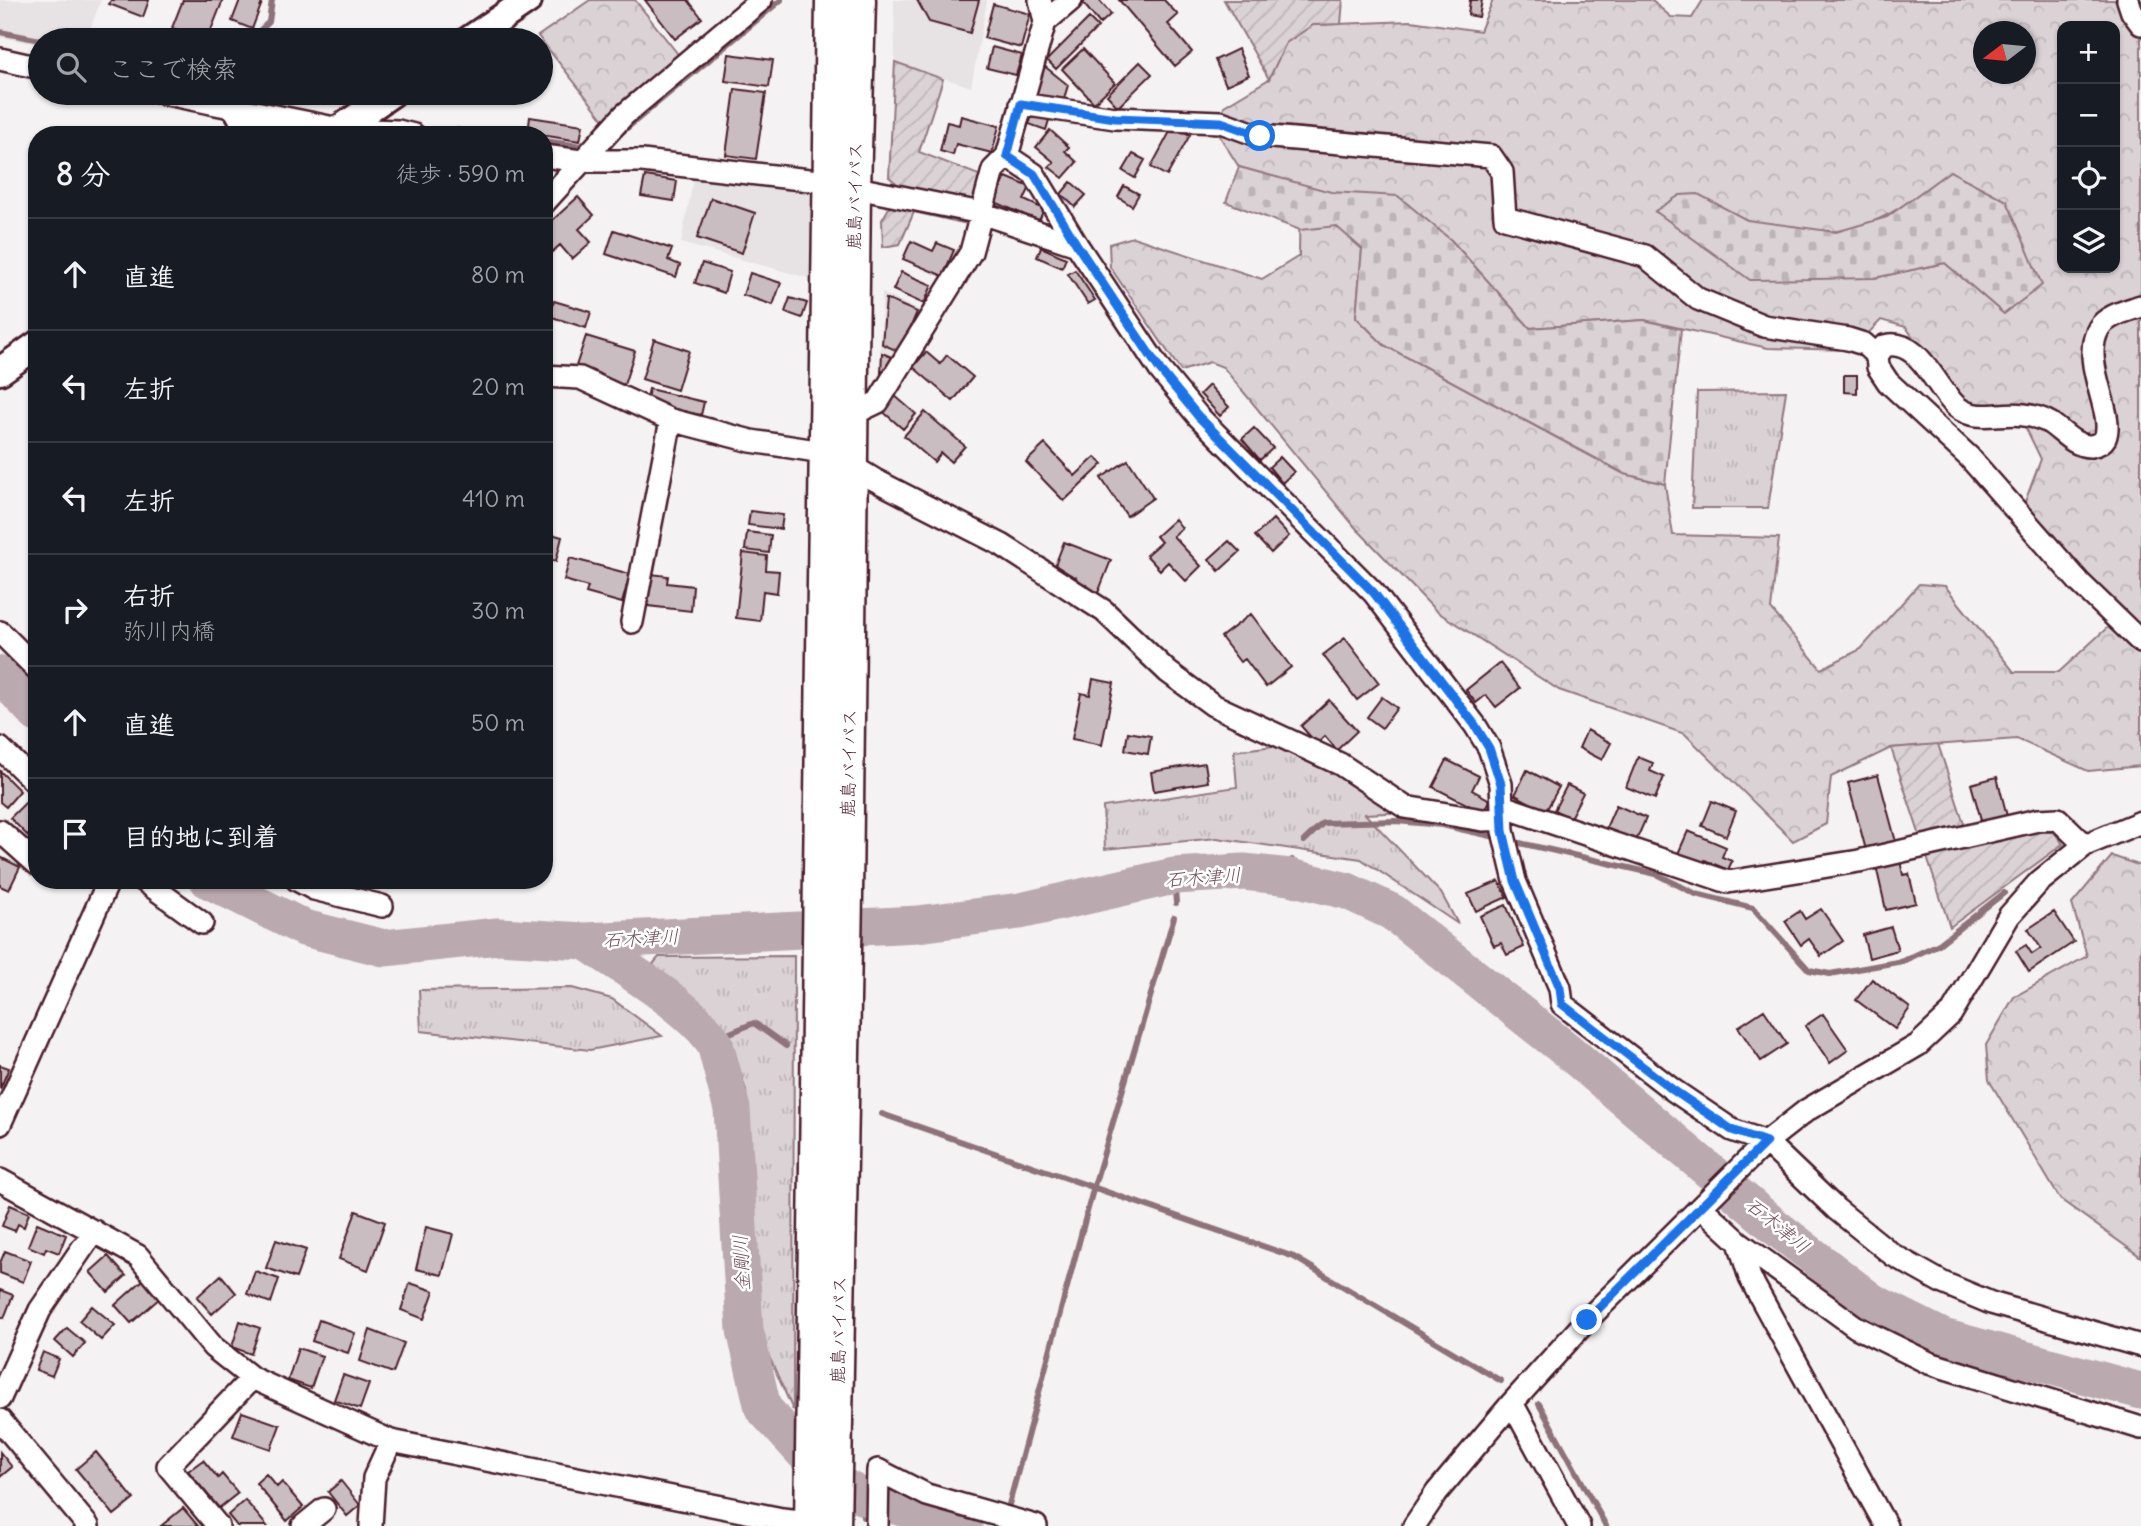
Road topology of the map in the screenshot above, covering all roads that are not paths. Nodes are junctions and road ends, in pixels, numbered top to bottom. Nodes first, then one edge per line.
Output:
1 (528, 0) edge
2 (761, 0) edge
3 (831, 0) edge
4 (860, 0) edge
5 (1040, 0) edge
6 (1072, 0) edge
7 (2128, 0) edge
8 (1045, 22) junction
9 (2141, 24) edge
10 (487, 28) edge
11 (0, 59) edge
12 (28, 65) edge
13 (1021, 104) junction
14 (222, 105) edge
15 (374, 105) edge
16 (237, 108) junction
17 (246, 126) edge
18 (310, 126) edge
19 (344, 126) edge
20 (589, 152) junction
21 (553, 155) edge
22 (1007, 156) junction
23 (841, 186) junction
24 (553, 193) edge
25 (981, 213) junction
26 (1077, 245) junction
27 (2141, 306) edge
28 (28, 351) edge
29 (1877, 356) junction
30 (0, 371) edge
31 (553, 376) edge
32 (853, 414) junction
33 (671, 421) junction
34 (823, 452) junction
35 (852, 466) junction
36 (632, 622) dead end
37 (0, 632) edge
38 (2141, 642) edge
39 (28, 660) edge
40 (0, 748) edge
41 (28, 775) edge
42 (2141, 822) edge
43 (1503, 826) junction
44 (0, 831) edge
45 (2085, 845) junction
46 (28, 856) edge
47 (105, 889) edge
48 (155, 889) edge
49 (314, 889) edge
50 (833, 895) junction
51 (382, 906) dead end
52 (202, 923) dead end
53 (831, 974) junction
54 (0, 1124) edge
55 (1766, 1142) junction
56 (0, 1180) edge
57 (1702, 1205) junction
58 (94, 1231) junction
59 (1739, 1242) junction
60 (2141, 1346) edge
61 (251, 1378) junction
62 (0, 1398) edge
63 (1512, 1403) junction
64 (0, 1420) edge
65 (2141, 1428) edge
66 (391, 1441) junction
67 (324, 1509) dead end
68 (829, 1522) edge
69 (88, 1526) edge
70 (218, 1526) edge
71 (303, 1526) edge
72 (371, 1526) edge
73 (877, 1526) edge
74 (1036, 1526) edge
75 (1415, 1526) edge
76 (1579, 1526) edge
77 (1886, 1526) edge

1 - 10 main road
2 - 20 street
3 - 23 highway, 鹿島バイパス
4 - 23 highway, 鹿島バイパス
5 - 8 street
6 - 8 street
7 - 9 street
8 - 13 street
11 - 12 street
13 - 22 street
13 - 29 street
14 - 16 street
15 - 19 main road
16 - 17 main road
16 - 18 street
20 - 21 street
20 - 23 street
20 - 24 street
22 - 25 street
22 - 26 street
23 - 25 street
23 - 32 highway, 鹿島バイパス
23 - 34 highway, 鹿島バイパス
25 - 26 street
25 - 32 street
26 - 43 street
27 - 29 street
28 - 30 main road
29 - 38 street
31 - 33 street
32 - 35 highway, 鹿島バイパス
33 - 34 street
33 - 36 street
34 - 50 highway, 鹿島バイパス
35 - 43 street
35 - 50 highway, 鹿島バイパス
37 - 39 street
40 - 41 street
42 - 45 street
43 - 45 street
43 - 55 street
44 - 46 street
45 - 55 street
47 - 54 street
48 - 52 street
49 - 51 street
50 - 53 highway, 鹿島バイパス
53 - 68 highway, 鹿島バイパス
53 - 68 highway, 鹿島バイパス
55 - 57 street
55 - 60 street
56 - 58 street
57 - 59 street
57 - 63 street
58 - 61 street
58 - 62 street
59 - 65 street
59 - 77 street
61 - 66 street
61 - 70 street
63 - 75 street
63 - 76 street
64 - 69 street
66 - 68 street
66 - 72 street
67 - 71 street
73 - 74 street

